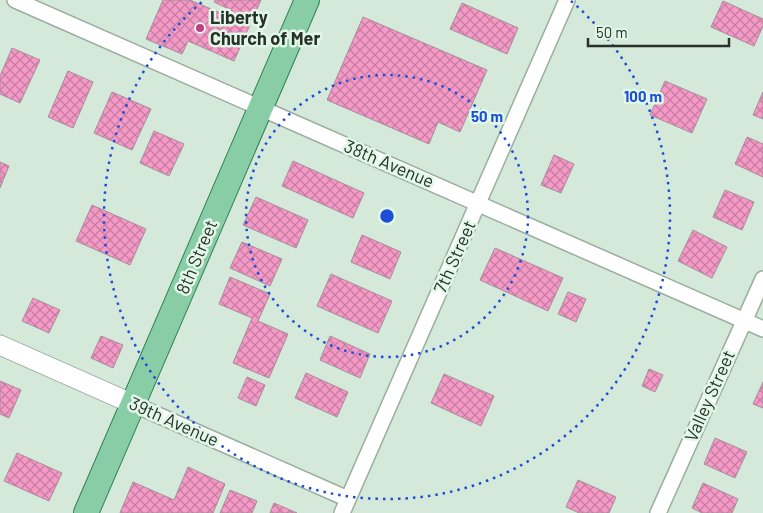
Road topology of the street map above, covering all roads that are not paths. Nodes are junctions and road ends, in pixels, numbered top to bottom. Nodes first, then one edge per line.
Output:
1 (15, 0) edge
2 (307, 0) edge
3 (568, 0) edge
4 (261, 108) junction
5 (480, 203) junction
6 (763, 279) edge
7 (744, 321) junction
8 (763, 329) edge
9 (0, 345) edge
10 (134, 404) junction
11 (345, 506) edge
12 (86, 513) edge
13 (658, 513) edge

1 - 4 street, 38th Avenue
2 - 4 main road, 8th Street
3 - 5 street, 7th Street
4 - 5 street, 38th Avenue
4 - 10 main road, 8th Street
5 - 7 street, 38th Avenue
5 - 11 street, 7th Street
6 - 7 street, Valley Street
7 - 8 street, 38th Avenue
7 - 13 street, Valley Street
9 - 10 street, 39th Avenue
10 - 11 street, 39th Avenue
10 - 12 main road, 8th Street

